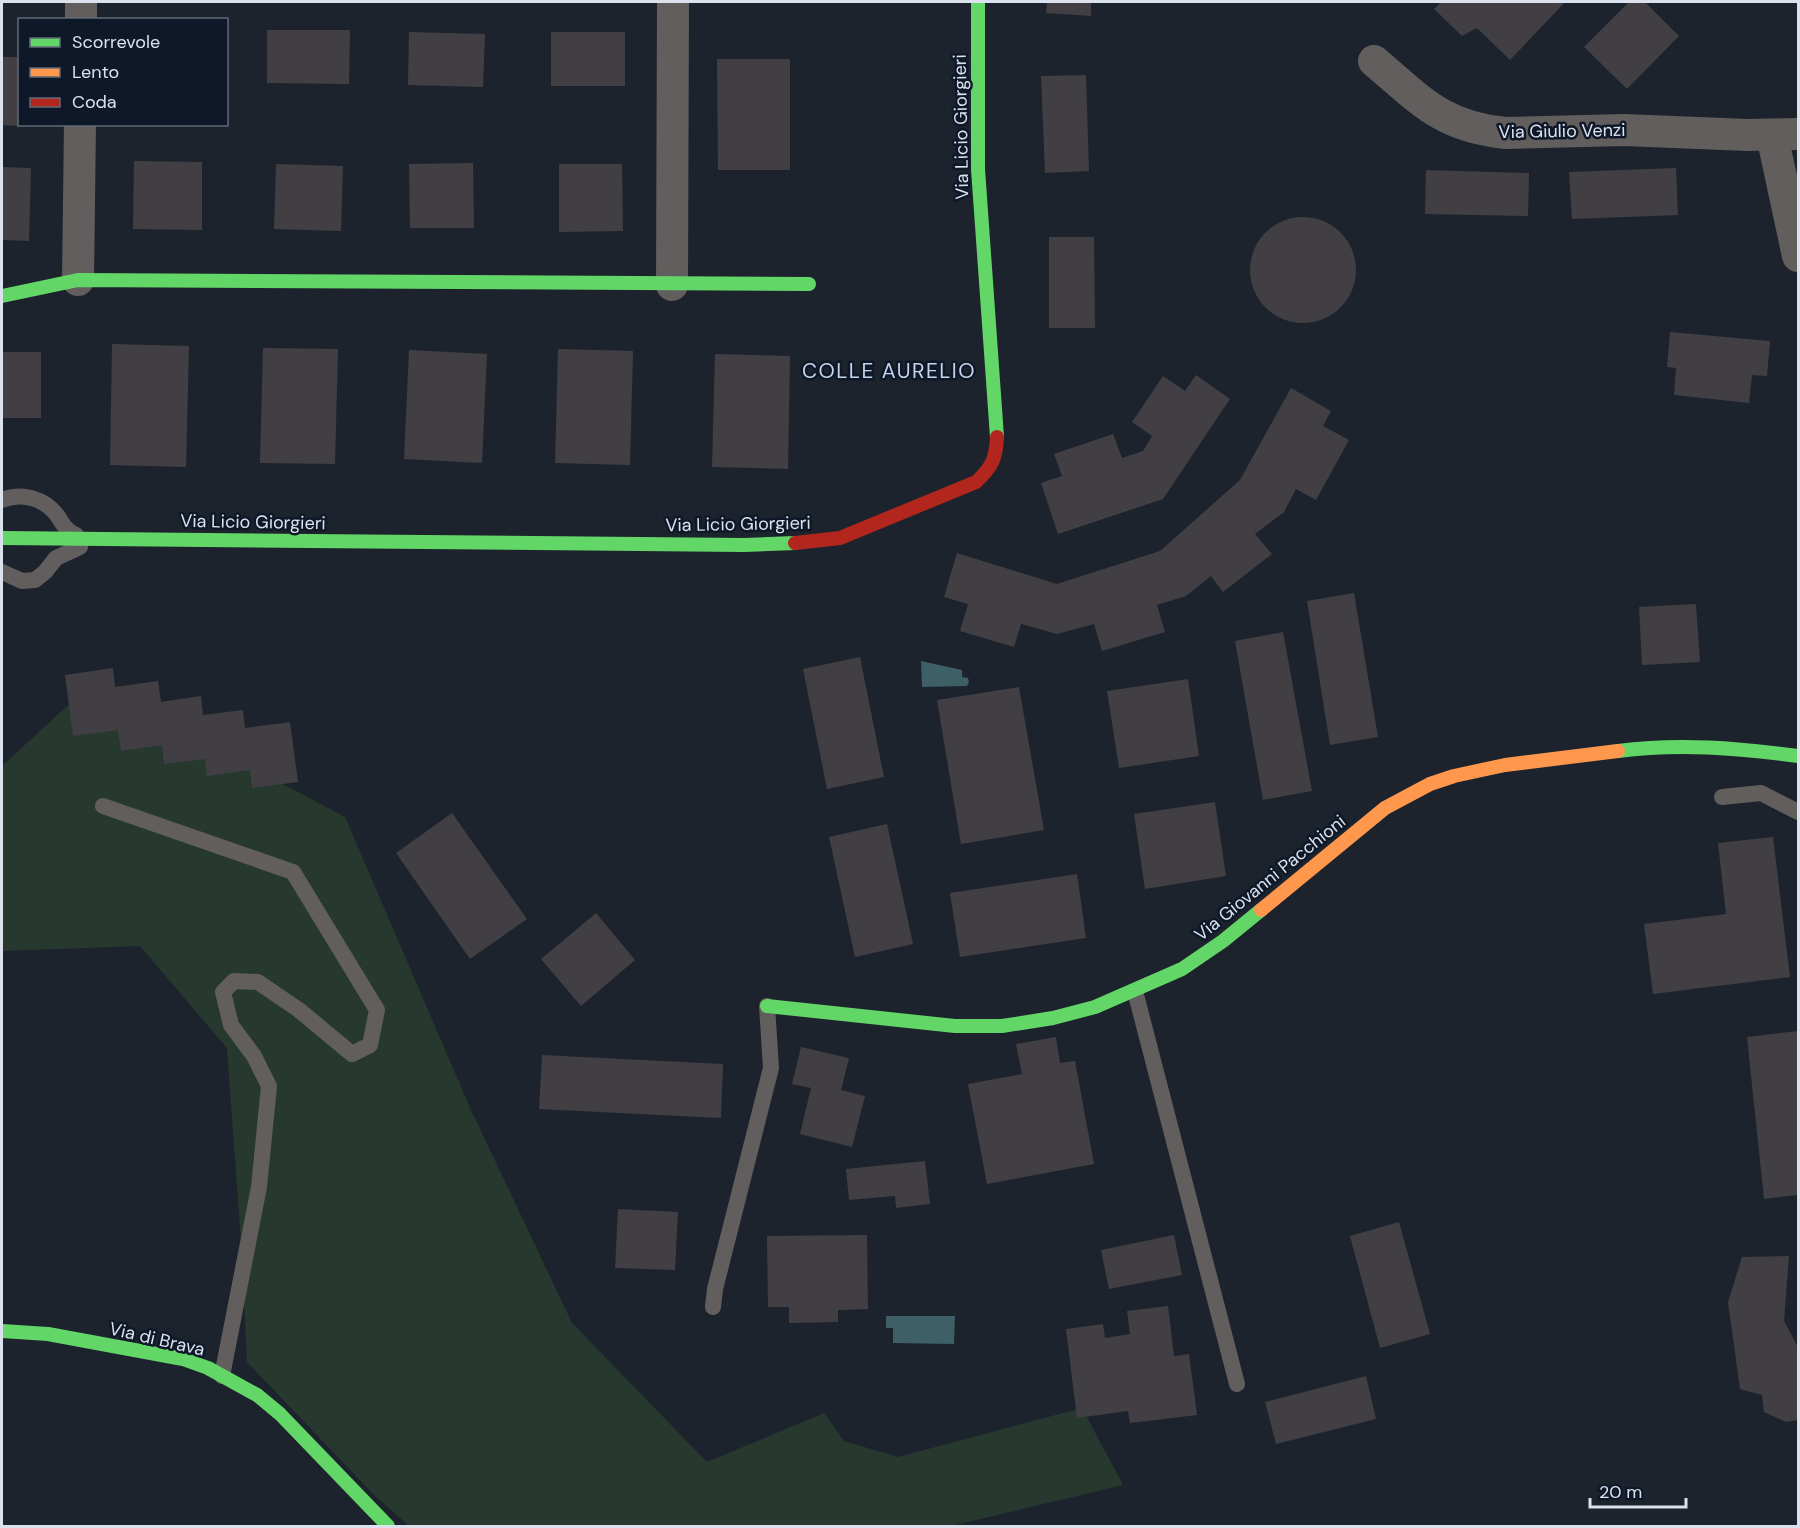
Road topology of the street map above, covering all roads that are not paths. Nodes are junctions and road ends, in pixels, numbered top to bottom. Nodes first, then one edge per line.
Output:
1 (81, 2) edge
2 (673, 2) edge
3 (978, 2) edge
4 (81, 18) edge
5 (1374, 61) dead end
6 (80, 126) edge
7 (1785, 134) edge
8 (1798, 256) edge
9 (78, 280) junction
10 (809, 284) dead end
11 (672, 285) junction
12 (2, 296) edge
13 (2, 500) edge
14 (2, 538) edge
15 (107, 539) junction
16 (2, 572) edge
17 (1795, 755) edge
18 (1722, 796) dead end
19 (103, 806) dead end
20 (1798, 812) edge
21 (1135, 992) junction
22 (768, 1006) joint
23 (713, 1307) dead end
24 (2, 1331) edge
25 (222, 1376) junction
26 (1238, 1384) dead end
27 (388, 1527) edge

1 - 4 street
2 - 11 street
3 - 15 street, Via Licio Giorgieri
5 - 7 street, Via Giulio Venzi
6 - 9 street
7 - 8 street
9 - 11 street
9 - 12 street
10 - 11 street
13 - 15 lane
14 - 15 street, Via Licio Giorgieri
15 - 16 lane
17 - 21 street, Via Giovanni Pacchioni
18 - 20 lane
19 - 25 lane
21 - 22 street, Via Giovanni Pacchioni
21 - 26 lane
22 - 23 lane
24 - 25 street, Via di Brava
25 - 27 street, Via di Brava

